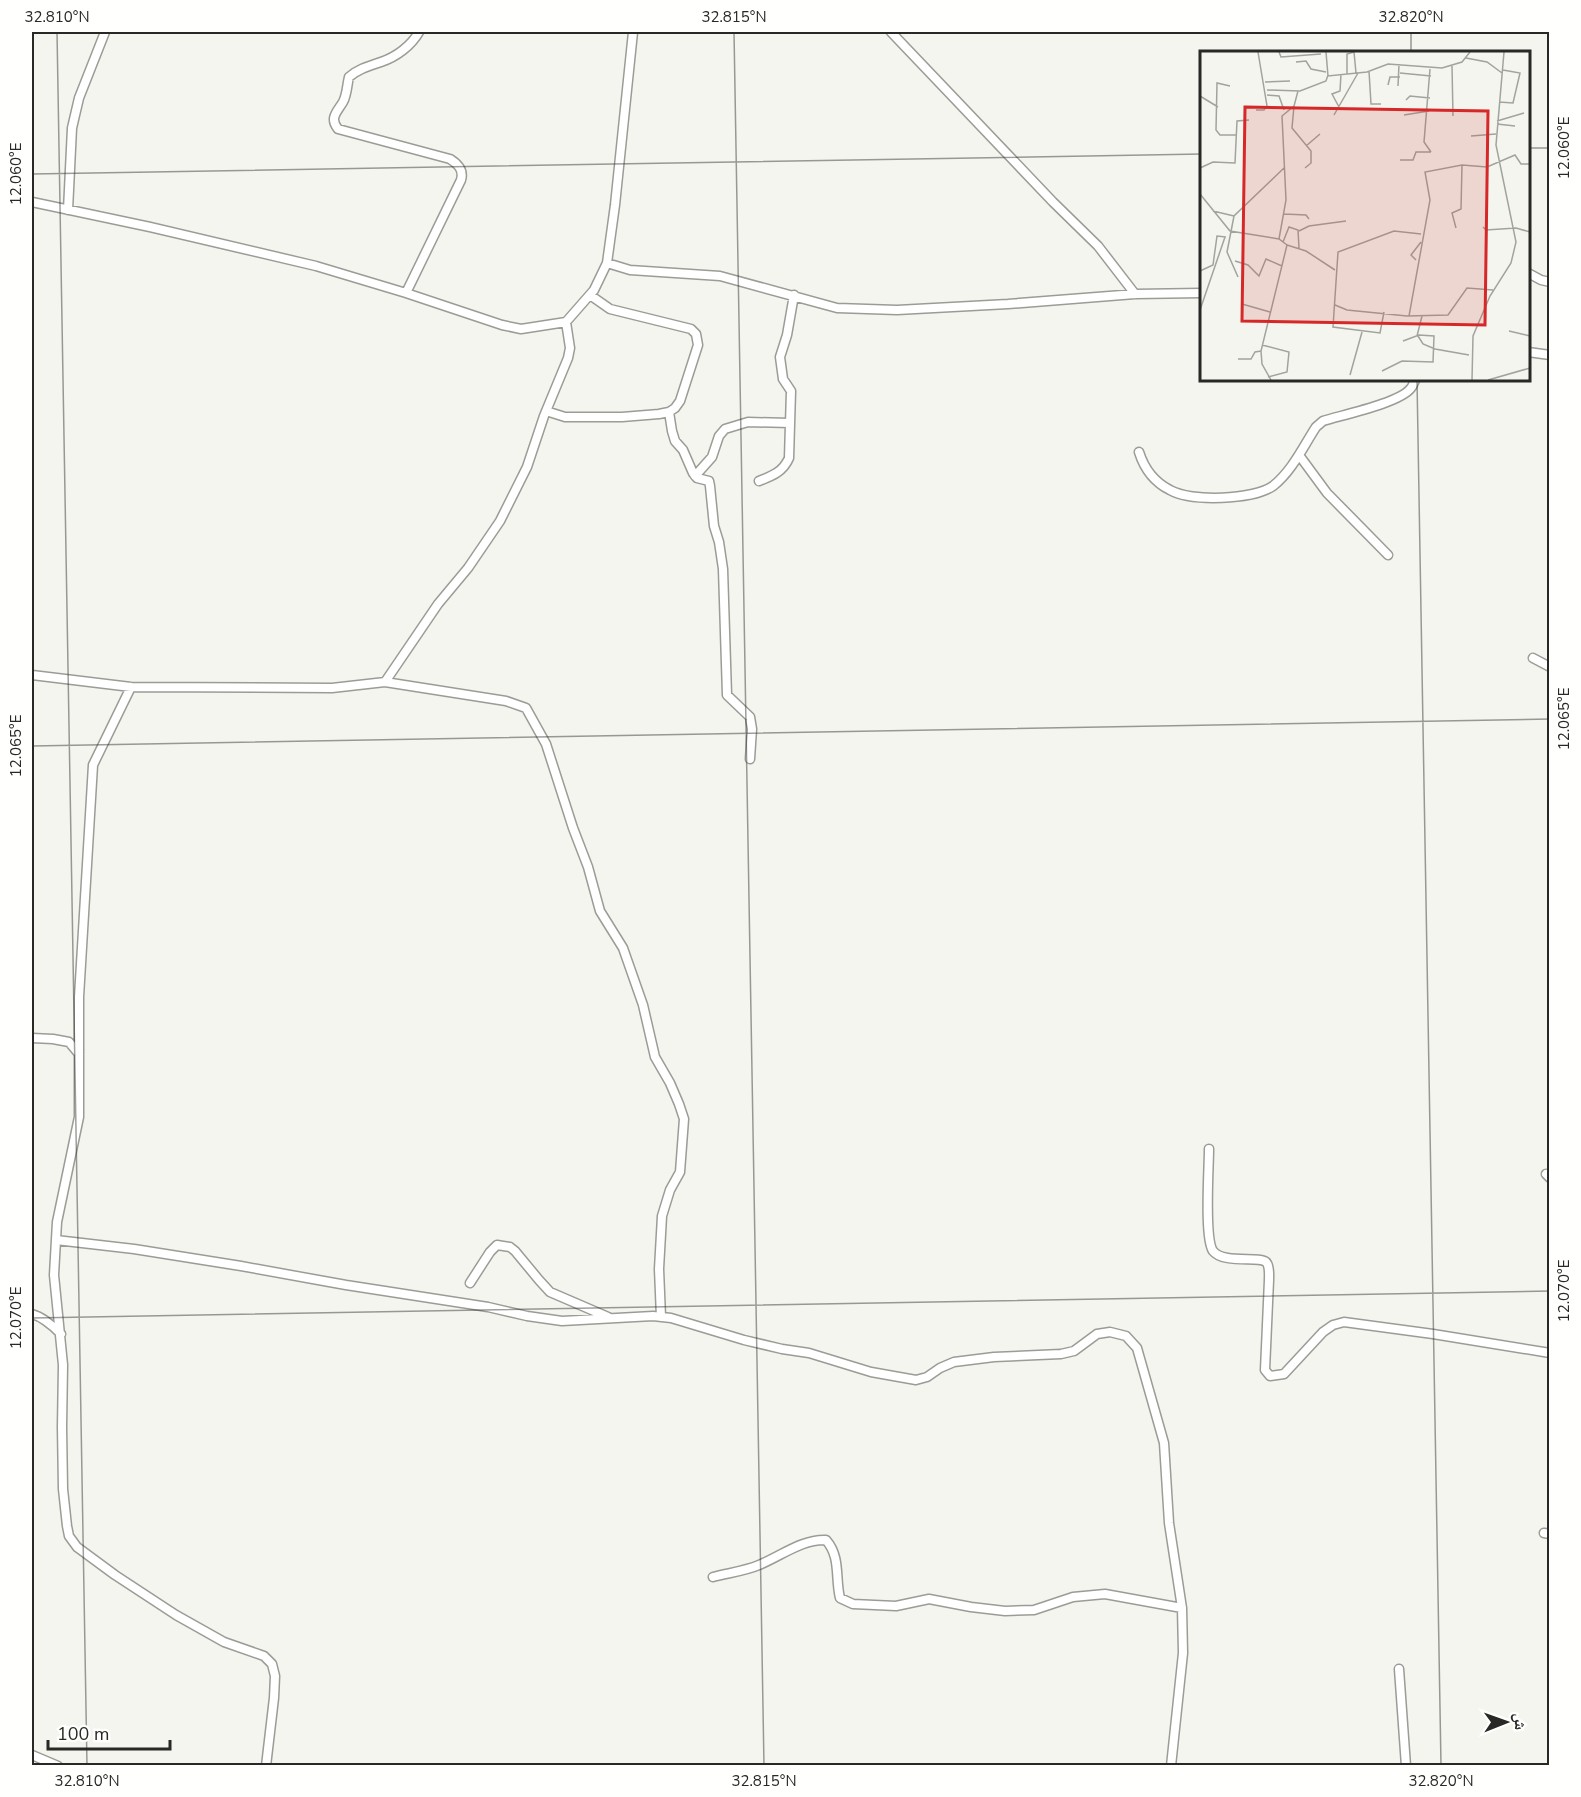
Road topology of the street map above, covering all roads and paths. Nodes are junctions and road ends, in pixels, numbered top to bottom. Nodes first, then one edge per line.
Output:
1 (105, 32) edge
2 (419, 32) edge
3 (633, 32) edge
4 (891, 32) edge
5 (32, 202) edge
6 (68, 210) junction
7 (607, 263) junction
8 (1530, 274) edge
9 (1550, 282) edge
10 (406, 293) junction
11 (1200, 293) edge
12 (1135, 294) junction
13 (590, 295) junction
14 (794, 295) junction
15 (566, 322) junction
16 (1530, 352) edge
17 (1550, 355) edge
18 (1415, 381) edge
19 (546, 411) junction
20 (669, 412) junction
21 (790, 423) junction
22 (1139, 452) dead end
23 (1299, 455) junction
24 (695, 476) junction
25 (759, 481) dead end
26 (1388, 555) dead end
27 (1533, 658) dead end
28 (1550, 668) edge
29 (32, 675) edge
30 (385, 682) junction
31 (131, 687) junction
32 (750, 759) dead end
33 (32, 1038) edge
34 (79, 1054) junction
35 (1209, 1149) dead end
36 (56, 1240) junction
37 (470, 1283) dead end
38 (32, 1314) edge
39 (661, 1317) junction
40 (612, 1318) junction
41 (61, 1334) junction
42 (1550, 1353) edge
43 (713, 1577) dead end
44 (1182, 1608) junction
45 (1399, 1669) dead end
46 (32, 1755) edge
47 (58, 1766) edge
48 (266, 1766) edge
49 (1171, 1766) edge
50 (1406, 1766) edge

1 - 6 street
2 - 10 street
3 - 7 street
4 - 12 street
5 - 6 street
6 - 10 street
7 - 13 street
7 - 14 street
8 - 9 street
10 - 15 street
11 - 12 street
12 - 14 street
13 - 15 street
13 - 20 street
14 - 21 street
15 - 19 street
16 - 17 street
18 - 23 street
19 - 20 street
19 - 30 street
20 - 24 street
21 - 24 street
21 - 25 street
22 - 23 street
23 - 26 street
24 - 32 street
27 - 28 street
29 - 31 street
30 - 31 street
30 - 39 street
31 - 34 street
33 - 34 street
34 - 36 street
35 - 42 street
36 - 40 street
36 - 41 street
37 - 40 street
38 - 41 street
39 - 40 street
39 - 44 street
41 - 48 street
43 - 44 street
44 - 49 street
45 - 50 street
46 - 47 street

